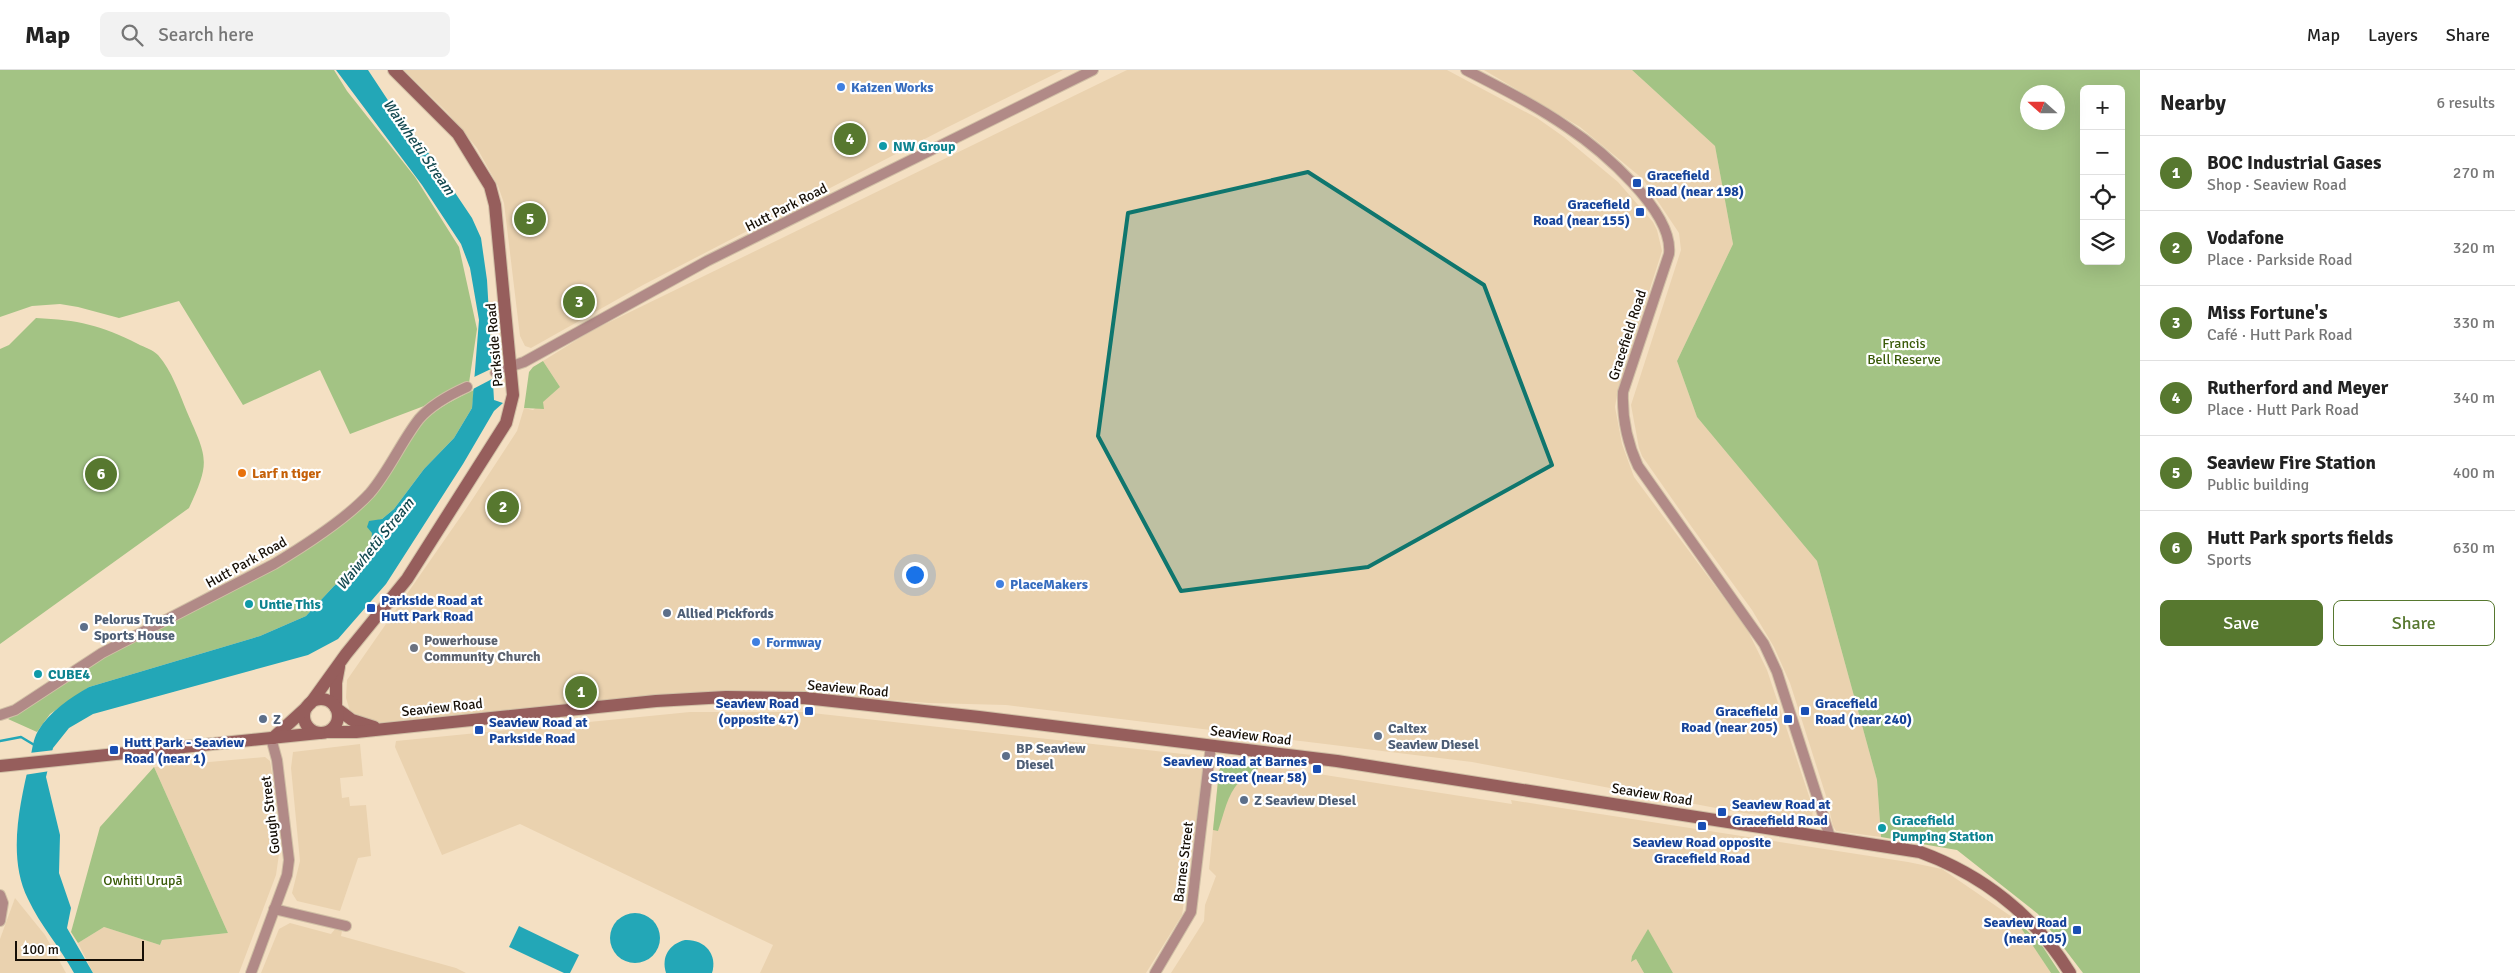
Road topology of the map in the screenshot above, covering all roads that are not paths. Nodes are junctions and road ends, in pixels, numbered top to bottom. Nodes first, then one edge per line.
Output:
1 (394, 70) edge
2 (1093, 70) edge
3 (1466, 70) edge
4 (512, 366) junction
5 (494, 374) dead end
6 (466, 387) dead end
7 (341, 660) junction
8 (308, 705) junction
9 (336, 708) junction
10 (0, 715) edge
11 (379, 729) junction
12 (323, 732) junction
13 (272, 738) junction
14 (1211, 745) junction
15 (0, 766) edge
16 (1830, 837) junction
17 (0, 895) edge
18 (274, 909) junction
19 (0, 921) edge
20 (346, 926) dead end
21 (251, 973) edge
22 (1155, 973) edge
23 (2070, 973) edge

1 - 4 main road, Parkside Road
2 - 4 street, Hutt Park Road
3 - 16 street, Gracefield Road
4 - 5 street, Hutt Park Road
4 - 7 main road, Parkside Road
6 - 10 street, Hutt Park Road
7 - 8 main road, Parkside Road
7 - 9 main road, Parkside Road
8 - 9 main road
8 - 12 main road
8 - 13 main road
9 - 11 main road, Seaview Road
9 - 12 main road
11 - 12 main road, Seaview Road
11 - 14 main road, Seaview Road
12 - 13 main road, Seaview Road
13 - 15 main road, Seaview Road
13 - 18 street, Gough Street
14 - 16 main road, Seaview Road
14 - 22 street, Barnes Street
16 - 23 main road, Seaview Road
17 - 19 street
18 - 20 street
18 - 21 street, Gough Street

